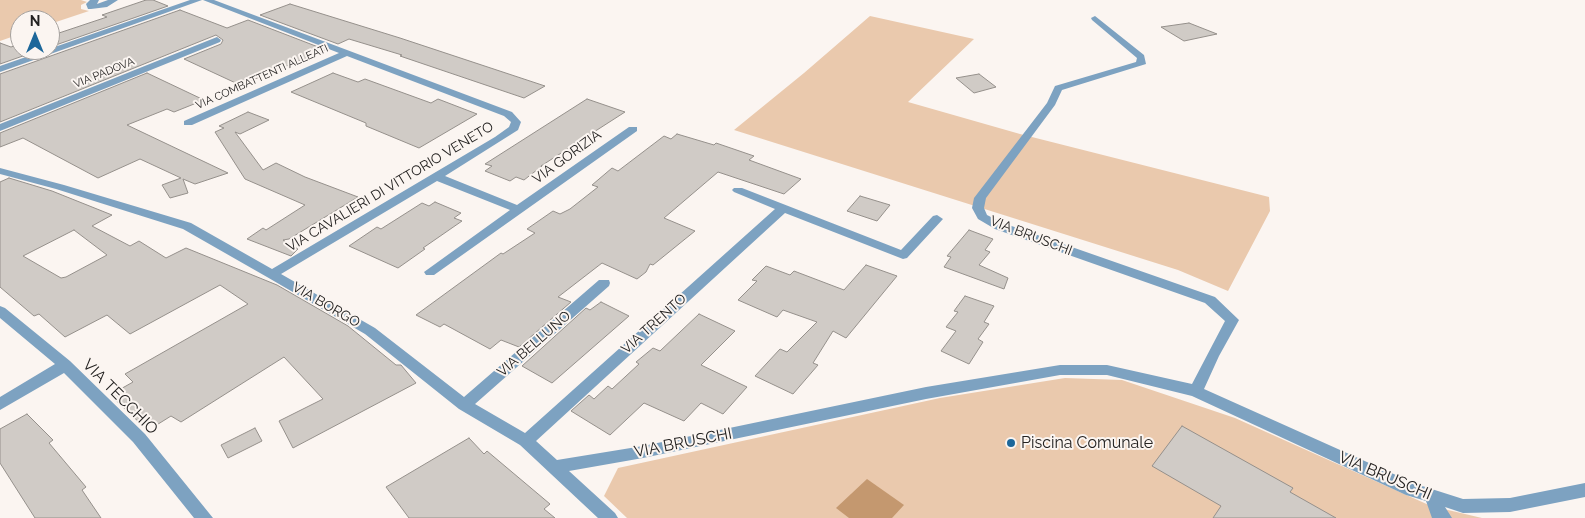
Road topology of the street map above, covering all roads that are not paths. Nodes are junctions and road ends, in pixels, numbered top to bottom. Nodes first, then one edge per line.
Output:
1 (94, 0) edge
2 (114, 0) edge
3 (198, 0) edge
4 (207, 0) edge
5 (1095, 18) dead end
6 (217, 40) dead end
7 (345, 54) junction
8 (0, 70) edge
9 (188, 123) dead end
10 (0, 128) edge
11 (633, 129) dead end
12 (0, 171) edge
13 (437, 177) junction
14 (738, 190) dead end
15 (783, 208) junction
16 (520, 210) junction
17 (937, 219) dead end
18 (430, 272) dead end
19 (272, 274) junction
20 (604, 283) dead end
21 (0, 311) edge
22 (64, 365) junction
23 (1196, 391) junction
24 (0, 404) edge
25 (464, 405) junction
26 (526, 441) junction
27 (553, 467) junction
28 (1585, 490) edge
29 (1433, 497) junction
30 (204, 518) edge
31 (608, 518) edge
32 (1443, 518) edge

1 - 2 street
3 - 8 street
4 - 7 street, VIA CAVALIERI DI VITTORIO VENETO
5 - 23 street, VIA BRUSCHI
6 - 10 street, VIA PADOVA
7 - 9 street, VIA COMBATTENTI ALLEATI
7 - 13 street, VIA CAVALIERI DI VITTORIO VENETO
11 - 16 street, VIA GORIZIA
12 - 19 street, VIA BORGO
13 - 16 street
13 - 19 street, VIA CAVALIERI DI VITTORIO VENETO
14 - 15 street
15 - 17 street
15 - 26 street, VIA TRENTO
16 - 18 street, VIA GORIZIA
19 - 25 street, VIA BORGO
20 - 25 street, VIA BELLUNO
21 - 22 street, VIA TECCHIO
22 - 24 street
22 - 30 street, VIA TECCHIO
23 - 27 street, VIA BRUSCHI
23 - 29 street, VIA BRUSCHI
25 - 26 street, VIA BORGO
26 - 27 street, VIA BORGO
27 - 31 street, VIA BORGO
28 - 29 street, VIA BRUSCHI
29 - 32 street

